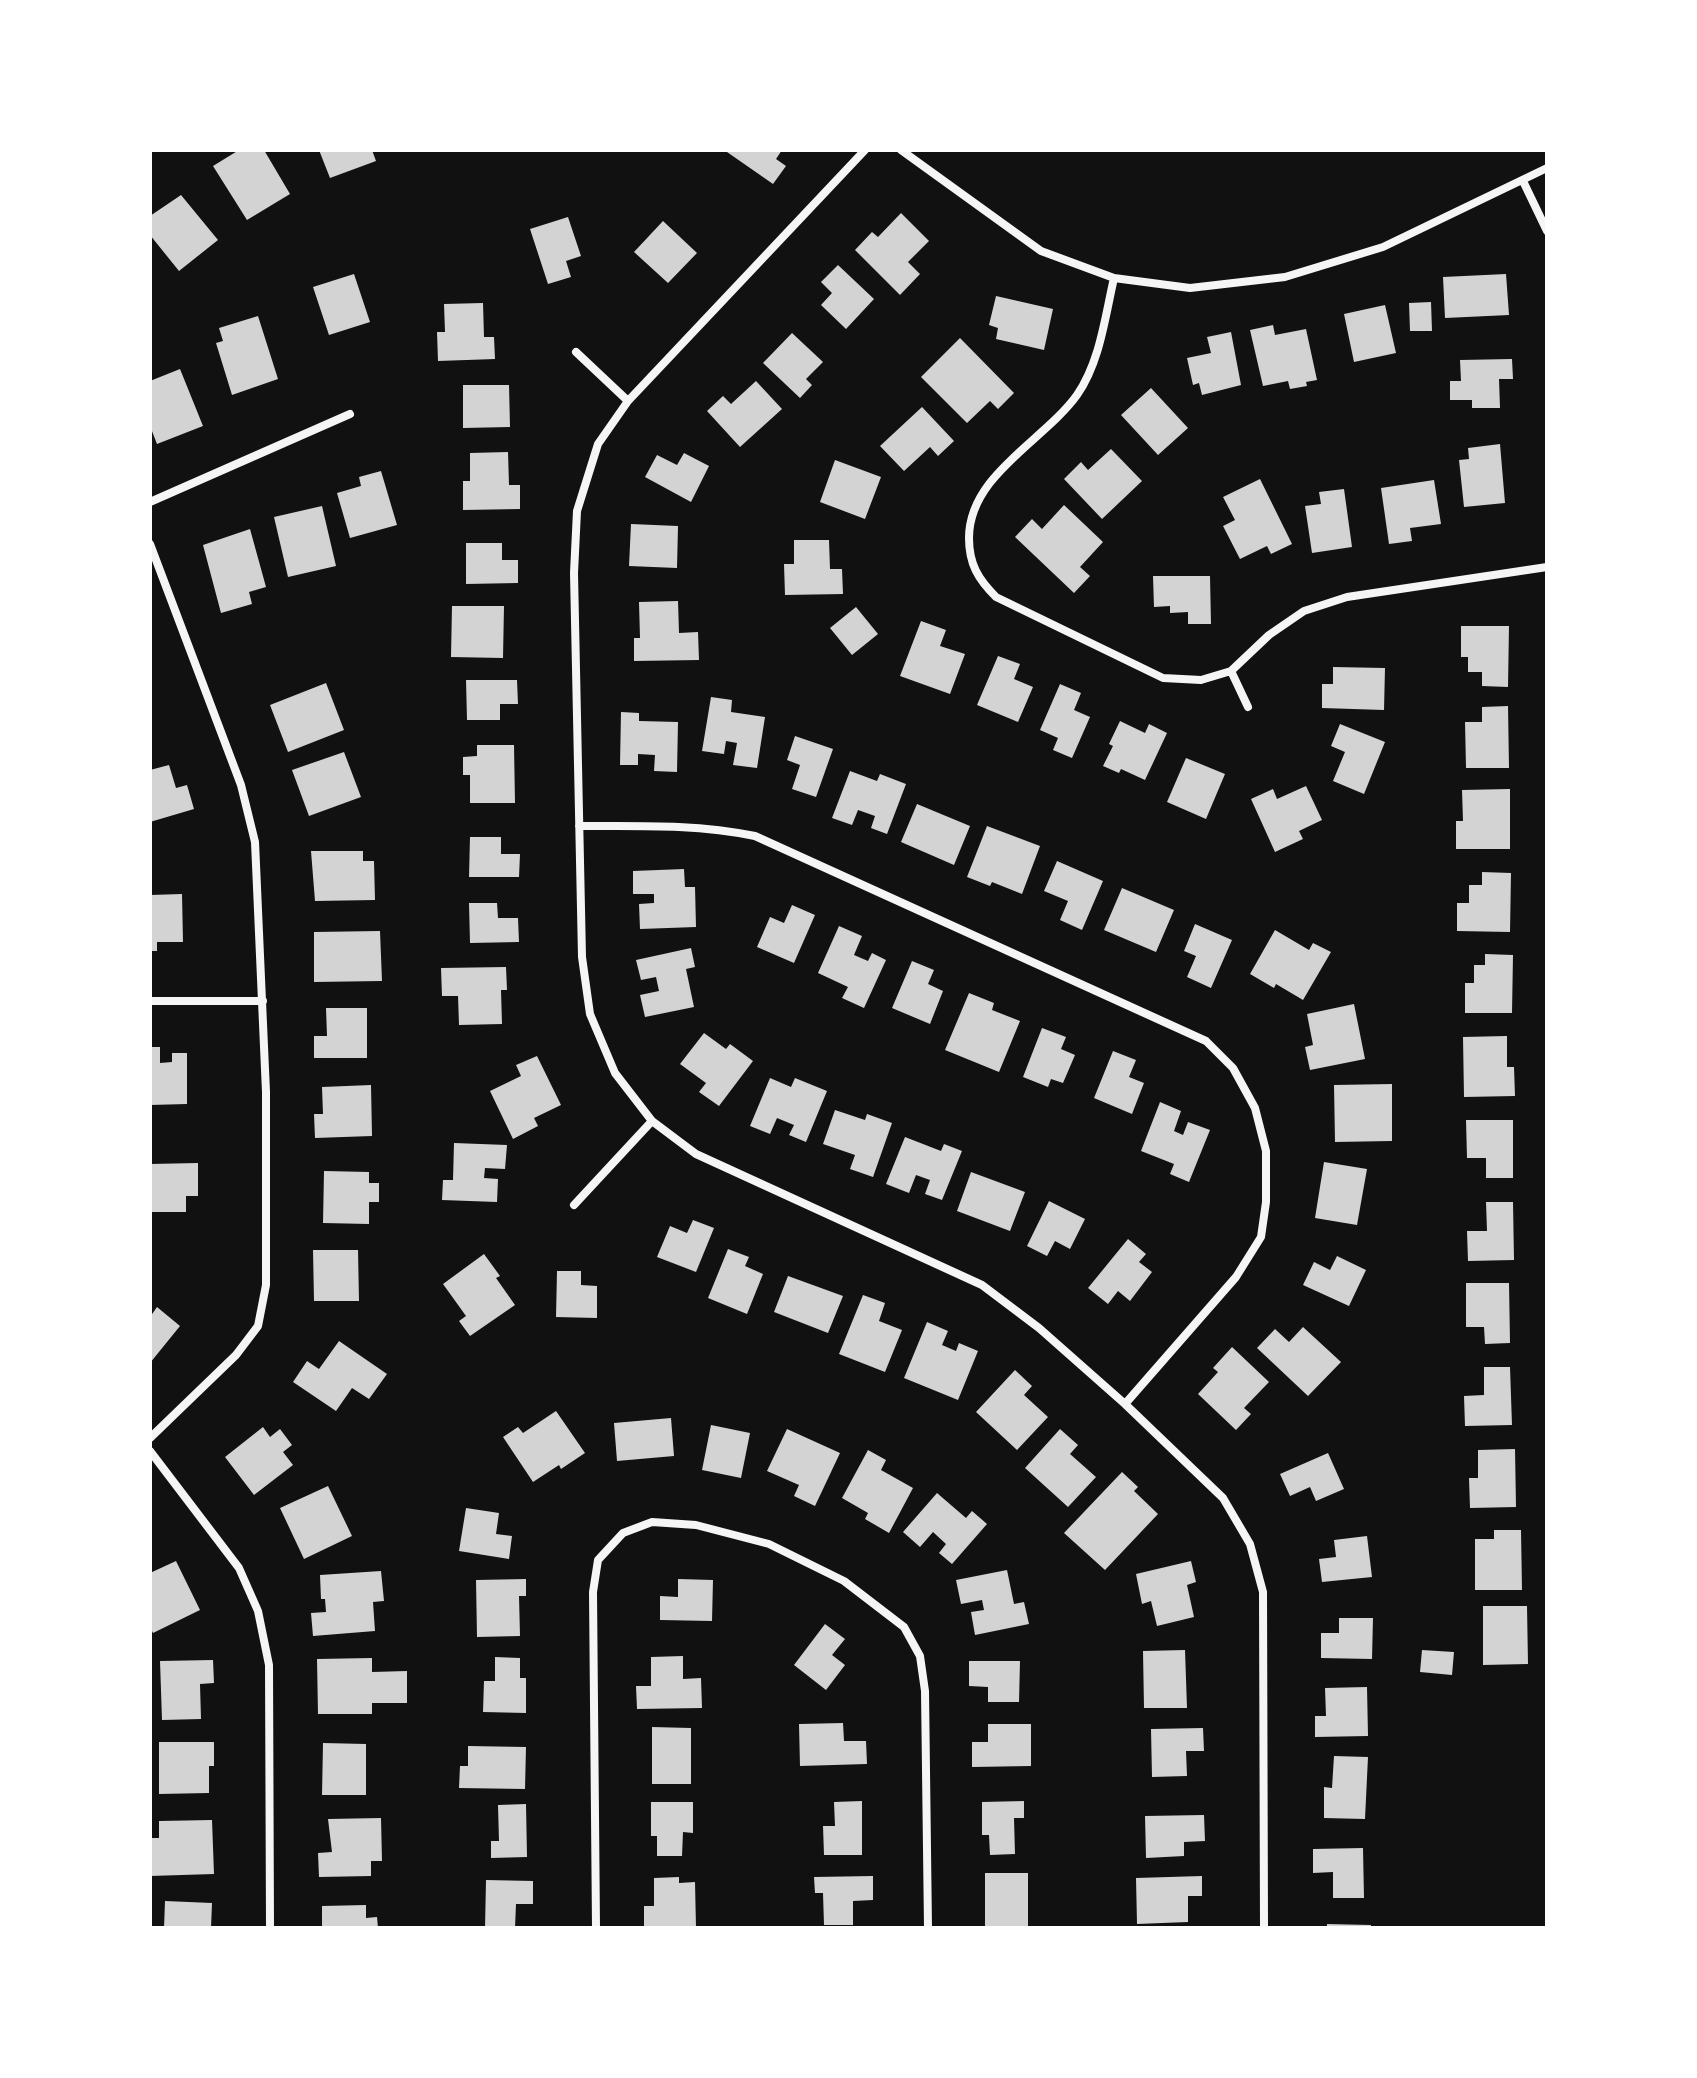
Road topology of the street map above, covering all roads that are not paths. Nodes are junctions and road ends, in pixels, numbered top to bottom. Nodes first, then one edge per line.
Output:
1 (865, 150) edge
2 (901, 150) edge
3 (1547, 168) edge
4 (1523, 181) junction
5 (1547, 231) edge
6 (1114, 278) junction
7 (576, 352) dead end
8 (628, 401) junction
9 (350, 414) dead end
10 (150, 502) edge
11 (150, 544) edge
12 (1547, 567) edge
13 (1231, 671) junction
14 (1248, 707) dead end
15 (579, 826) junction
16 (150, 1001) edge
17 (263, 1001) junction
18 (652, 1121) junction
19 (574, 1205) dead end
20 (1125, 1404) junction
21 (150, 1438) edge
22 (150, 1451) edge
23 (270, 1928) edge
24 (596, 1928) edge
25 (928, 1928) edge
26 (1264, 1928) edge

1 - 8 street
2 - 6 street
3 - 4 street
4 - 5 street
4 - 6 street
6 - 13 street
7 - 8 street
8 - 15 street
9 - 10 street
11 - 17 street
12 - 13 street
13 - 14 street
15 - 18 street
15 - 20 street
16 - 17 street
17 - 21 street
18 - 19 street
18 - 20 street
20 - 26 street
22 - 23 street
24 - 25 street

